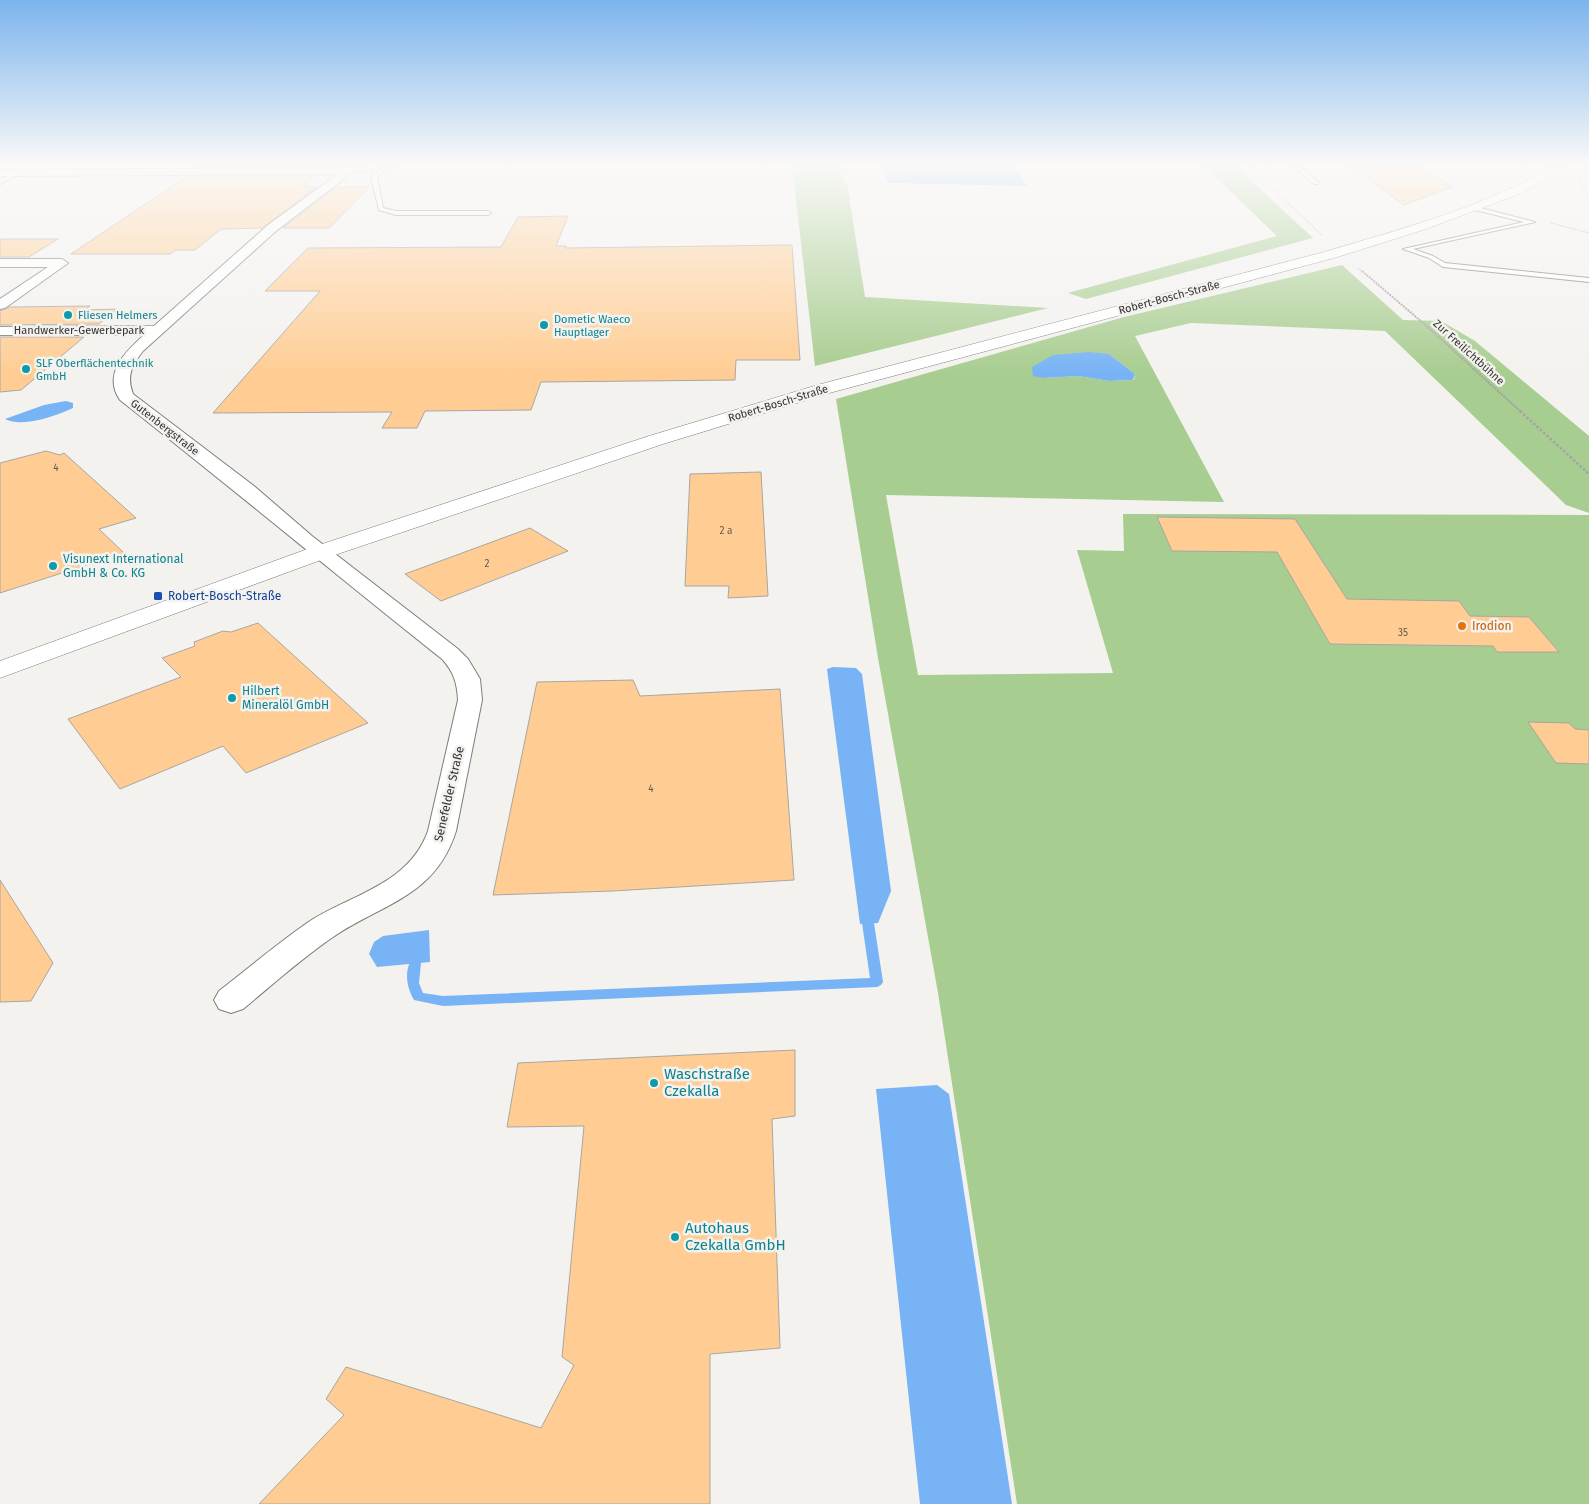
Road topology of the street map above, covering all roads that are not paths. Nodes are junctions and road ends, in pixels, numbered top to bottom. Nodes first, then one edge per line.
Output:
1 (265, 234) edge
2 (1391, 234) edge
3 (1473, 234) edge
4 (0, 263) edge
5 (1589, 280) edge
6 (0, 305) edge
7 (159, 330) junction
8 (0, 331) edge
9 (321, 552) junction
10 (0, 670) edge
11 (231, 1000) dead end

1 - 7 street, Gutenbergstraße
2 - 9 street, Robert-Bosch-Straße
3 - 5 lane
4 - 6 street
7 - 8 street, Handwerker-Gewerbepark
7 - 9 street, Gutenbergstraße
9 - 10 street, Robert-Bosch-Straße
9 - 11 street, Senefelder Straße

